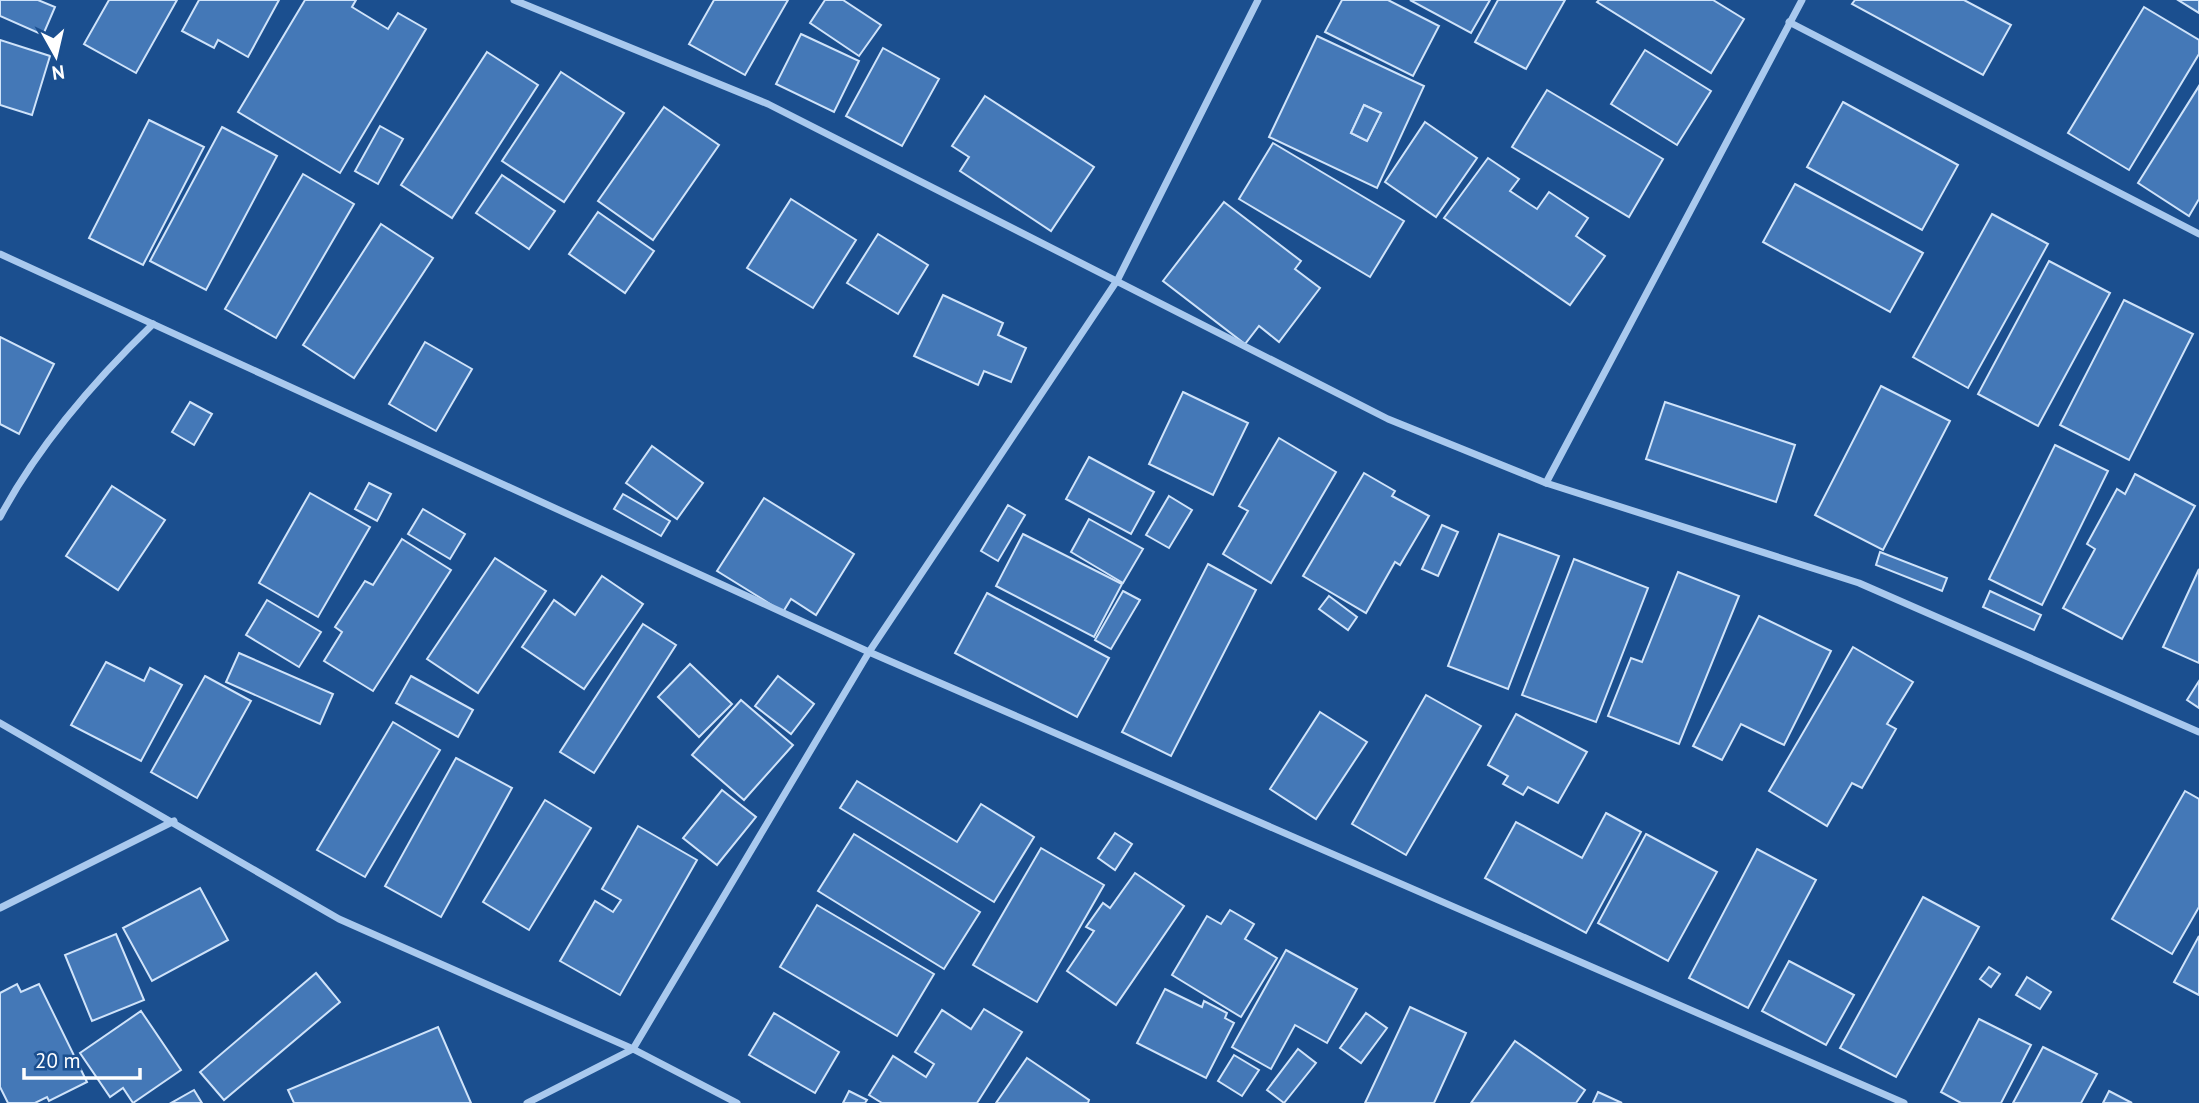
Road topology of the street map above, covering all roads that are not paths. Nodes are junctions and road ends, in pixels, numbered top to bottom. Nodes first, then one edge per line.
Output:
1 (514, 0) edge
2 (1258, 0) edge
3 (1802, 0) edge
4 (1789, 22) junction
5 (2199, 234) edge
6 (0, 254) edge
7 (1118, 279) junction
8 (153, 324) junction
9 (1546, 483) junction
10 (0, 517) edge
11 (869, 652) junction
12 (0, 723) edge
13 (2199, 732) edge
14 (174, 821) junction
15 (0, 908) edge
16 (633, 1049) junction
17 (527, 1103) edge
18 (737, 1103) edge
19 (1904, 1103) edge

1 - 7 street
2 - 7 street
3 - 4 street
4 - 5 street
4 - 9 street
6 - 8 street
7 - 9 street
7 - 11 street
8 - 10 street
8 - 11 street
9 - 13 street
11 - 16 street
11 - 19 street
12 - 14 street
14 - 15 street
14 - 16 street
16 - 17 street
16 - 18 street

